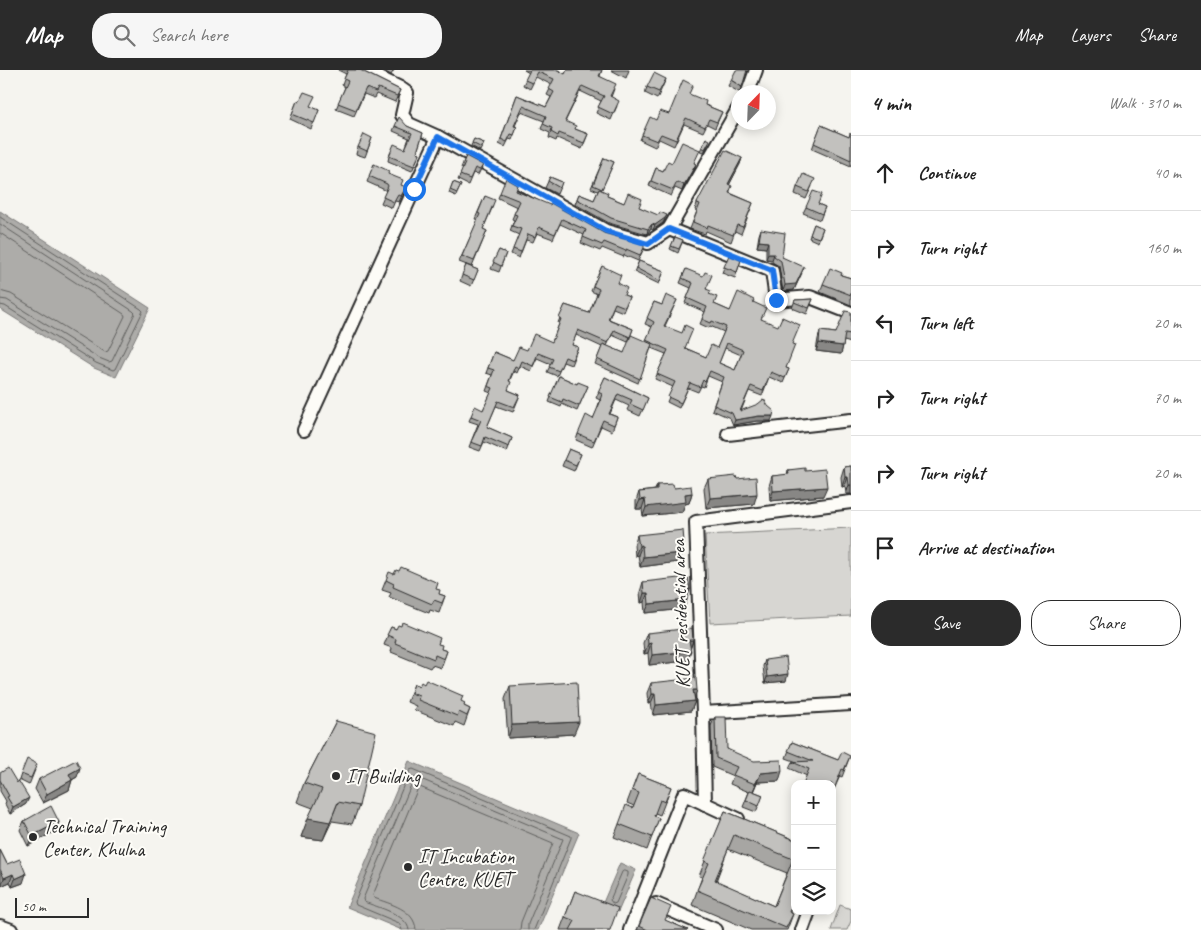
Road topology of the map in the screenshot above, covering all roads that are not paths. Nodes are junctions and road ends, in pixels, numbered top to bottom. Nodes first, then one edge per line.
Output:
1 (363, 70) edge
2 (756, 70) edge
3 (751, 85) edge
4 (731, 121) edge
5 (438, 137) junction
6 (669, 229) junction
7 (851, 313) edge
8 (851, 420) edge
9 (304, 430) dead end
10 (728, 434) dead end
11 (851, 502) edge
12 (851, 704) edge
13 (703, 713) junction
14 (705, 804) junction
15 (750, 824) edge
16 (643, 898) junction
17 (808, 915) edge
18 (0, 926) edge
19 (12, 930) edge
20 (630, 930) edge
21 (716, 930) edge
22 (802, 930) edge

1 - 5 street
2 - 3 street
4 - 6 street
5 - 6 street
5 - 9 street
6 - 7 street
8 - 10 street
11 - 13 street, KUET residential area
12 - 13 street, KUET residential area
13 - 14 street
14 - 15 street
14 - 16 street
16 - 20 street
16 - 21 street
17 - 22 street
18 - 19 street

